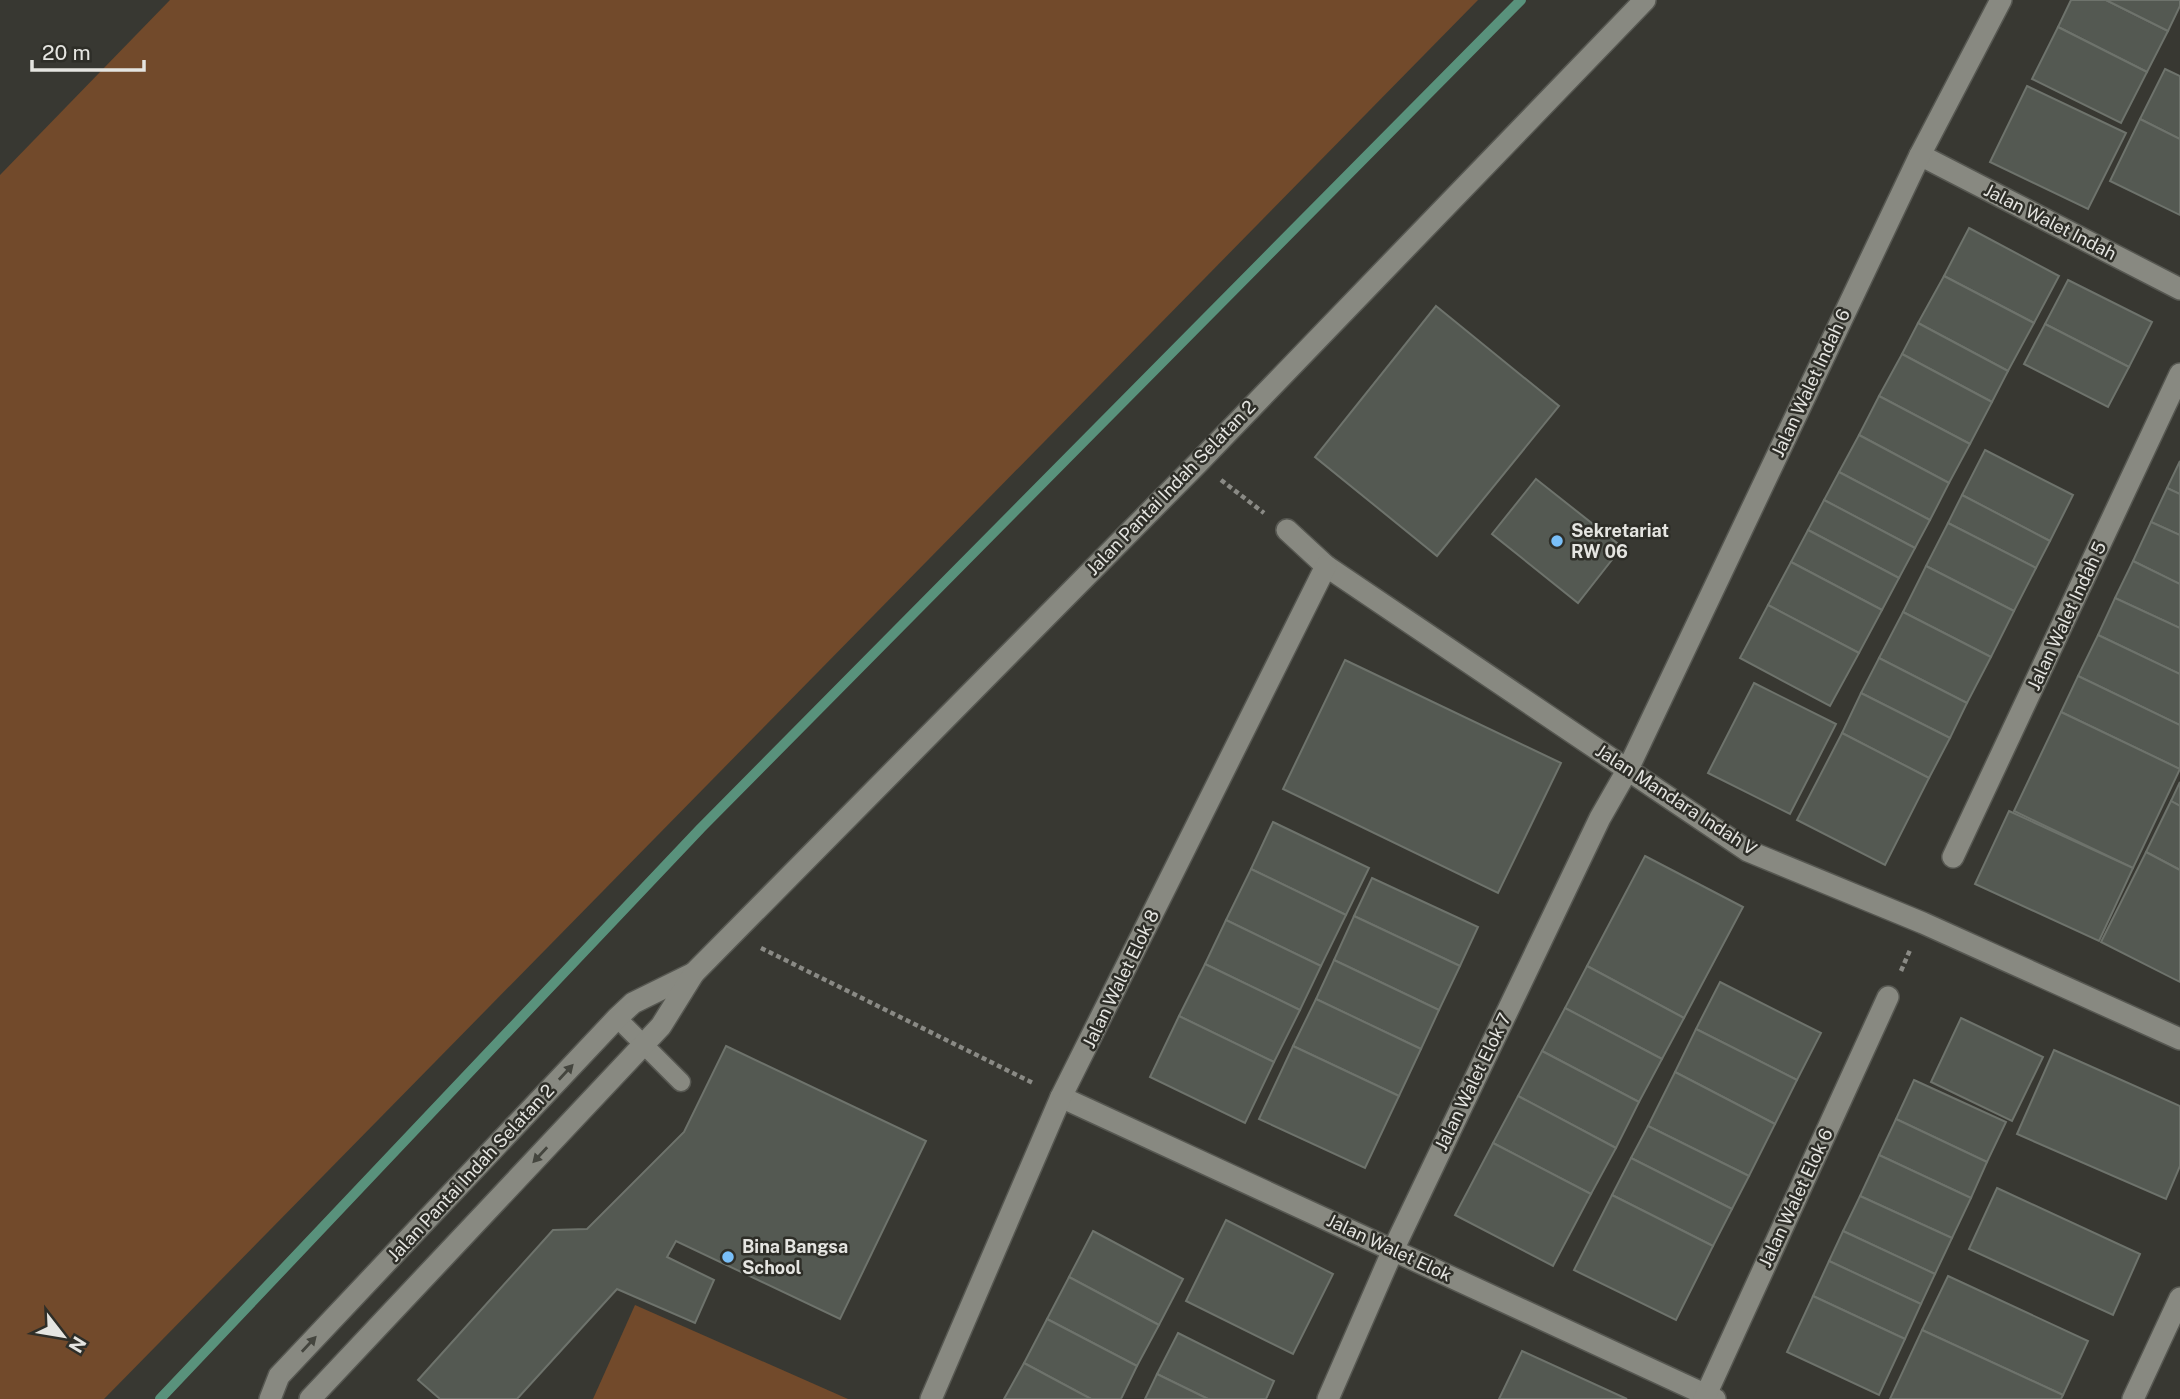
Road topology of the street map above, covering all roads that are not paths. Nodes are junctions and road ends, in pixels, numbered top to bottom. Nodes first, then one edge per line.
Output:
1 (1645, 0) edge
2 (2001, 0) edge
3 (1920, 155) junction
4 (2180, 289) edge
5 (2180, 374) edge
6 (1287, 530) road end
7 (1326, 566) junction
8 (1628, 769) junction
9 (1953, 858) dead end
10 (694, 972) junction
11 (1888, 997) road end
12 (617, 1018) junction
13 (2180, 1039) edge
14 (644, 1045) junction
15 (681, 1082) dead end
16 (1061, 1097) junction
17 (1393, 1250) junction
18 (2180, 1298) edge
19 (1708, 1398) edge
20 (270, 1399) edge
21 (310, 1399) edge
22 (932, 1399) edge
23 (1328, 1399) edge
24 (2133, 1399) edge

1 - 10 street, Jalan Pantai Indah Selatan 2
2 - 3 street, Jalan Walet Indah 6
3 - 4 street, Jalan Walet Indah
3 - 8 street, Jalan Walet Indah 6
5 - 9 street, Jalan Walet Indah 5
6 - 7 street, Jalan Mandara Indah V
7 - 8 street, Jalan Mandara Indah V
7 - 16 street, Jalan Walet Elok 8
8 - 13 street, Jalan Mandara Indah V
8 - 17 street, Jalan Walet Elok 7
10 - 12 street, Jalan Pantai Indah Selatan 2
10 - 14 street, Jalan Pantai Indah Selatan 2
11 - 19 street, Jalan Walet Elok 6
12 - 14 lane
20 -> 12 street, Jalan Pantai Indah Selatan 2
14 - 15 lane
14 -> 21 street, Jalan Pantai Indah Selatan 2
16 - 17 street, Jalan Walet Elok
16 - 22 street, Jalan Walet Elok 8
17 - 19 street, Jalan Walet Elok
17 - 23 street, Jalan Walet Elok 7
18 - 24 street

